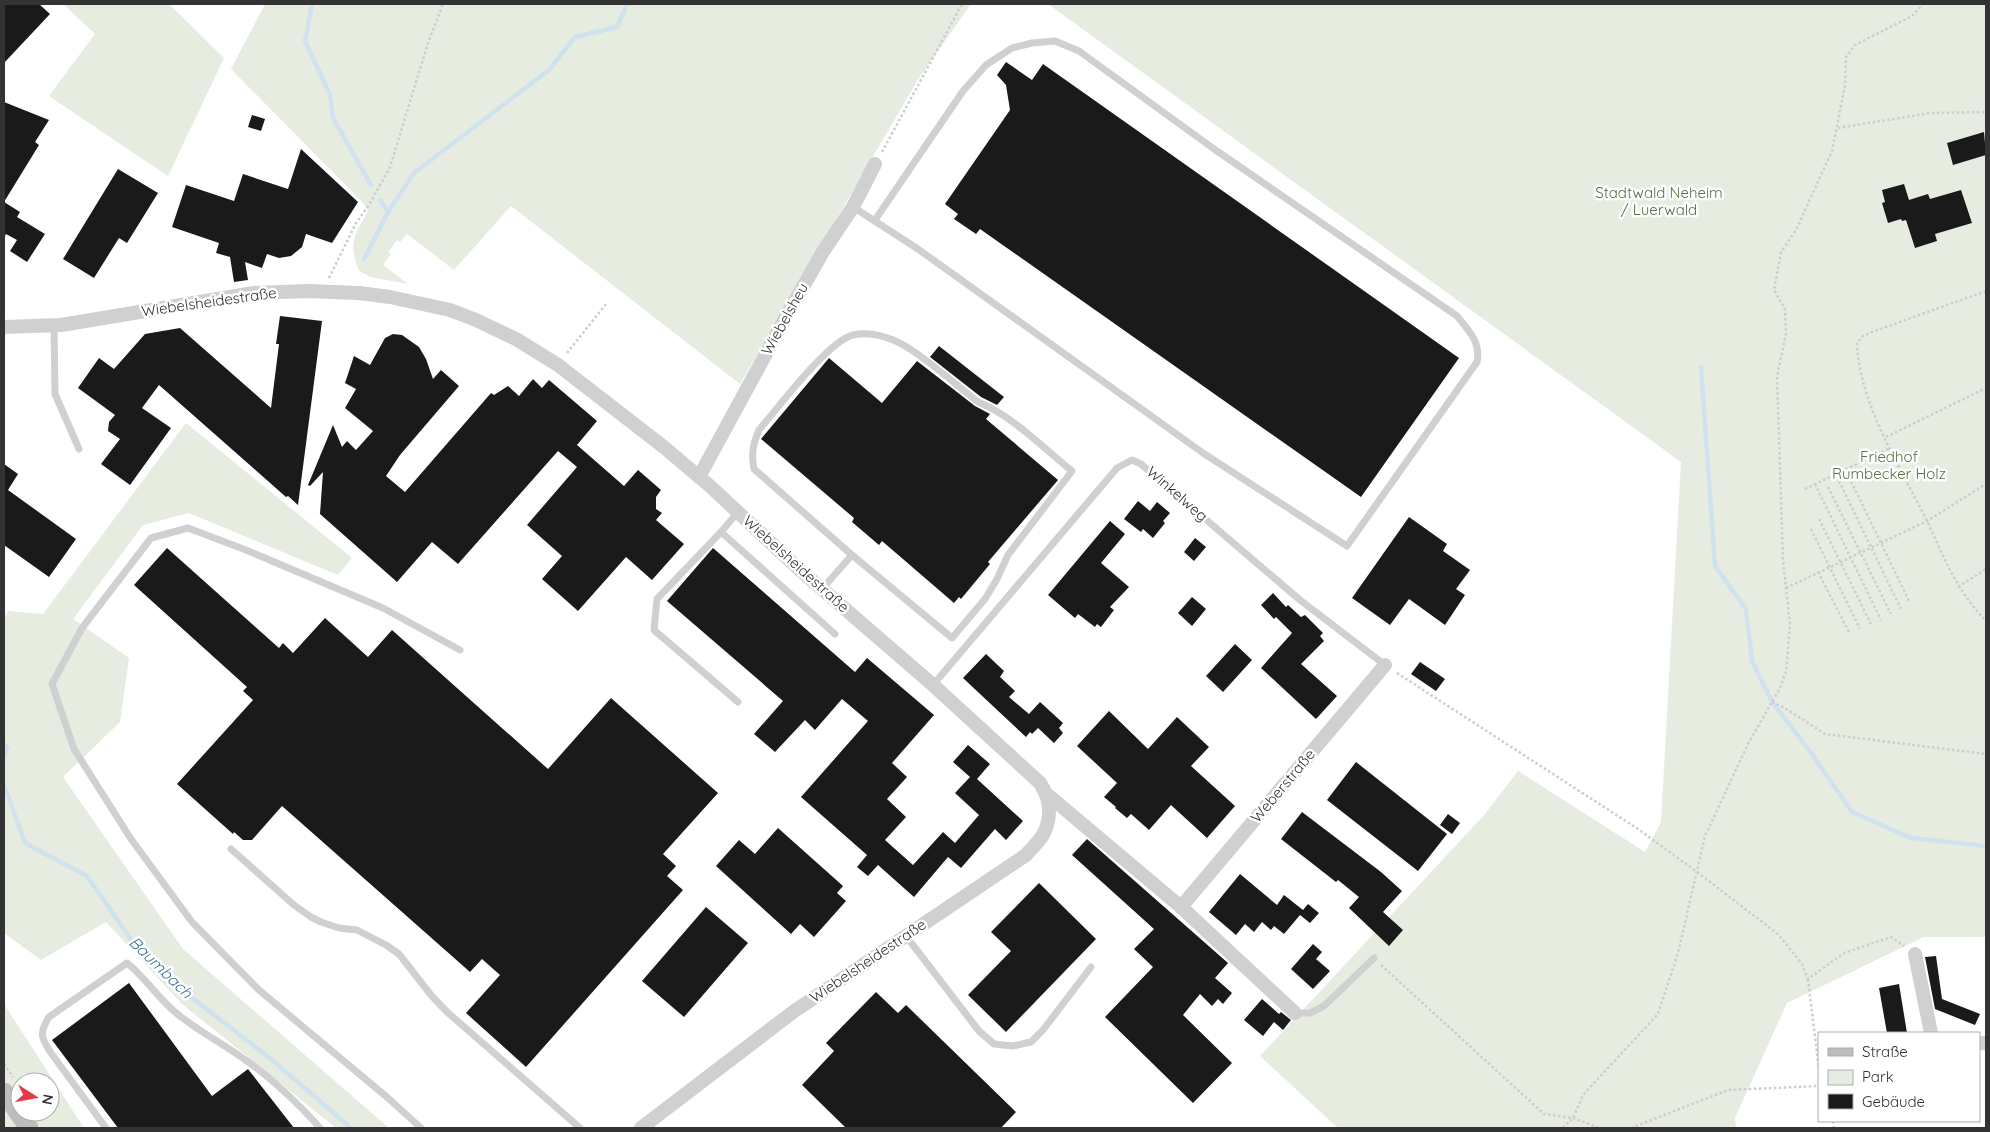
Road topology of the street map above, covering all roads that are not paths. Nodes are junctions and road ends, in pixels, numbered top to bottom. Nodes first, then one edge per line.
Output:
1 (876, 164) road end
2 (853, 207) junction
3 (876, 220) junction
4 (54, 325) junction
5 (4, 326) edge
6 (78, 449) dead end
7 (699, 477) junction
8 (738, 512) junction
9 (721, 532) junction
10 (852, 555) junction
11 (822, 589) junction
12 (835, 634) dead end
13 (460, 650) dead end
14 (1385, 665) joint
15 (933, 685) junction
16 (738, 702) dead end
17 (1048, 795) junction
18 (231, 849) dead end
19 (1181, 907) junction
20 (906, 936) junction
21 (1915, 954) road end
22 (1374, 958) road end
23 (1091, 967) dead end
24 (1295, 1013) joint
25 (1931, 1032) edge
26 (9, 1086) edge
27 (29, 1128) edge
28 (106, 1128) edge
29 (320, 1128) edge
30 (421, 1128) edge
31 (580, 1128) edge
32 (641, 1128) edge

1 - 2 street, Wiebelsheu
2 - 3 lane
2 - 7 street, Wiebelsheu
3 - 3 lane
4 - 5 street, Wiebelsheidestraße
4 - 6 lane
4 - 7 street, Wiebelsheidestraße
7 - 8 street, Wiebelsheidestraße
8 - 9 lane
8 - 11 street, Wiebelsheidestraße
9 - 12 lane
9 - 16 lane
10 - 10 lane
10 - 11 lane
11 - 15 street, Wiebelsheidestraße
13 - 30 lane
14 - 15 lane, Winkelweg
14 - 19 street, Weberstraße
15 - 17 street, Wiebelsheidestraße
17 - 19 street
17 - 20 street, Wiebelsheidestraße
18 - 31 lane
19 - 24 street
20 - 23 lane
20 - 32 street, Wiebelsheidestraße
21 - 25 street
22 - 24 lane
26 - 27 main road
28 - 29 lane

